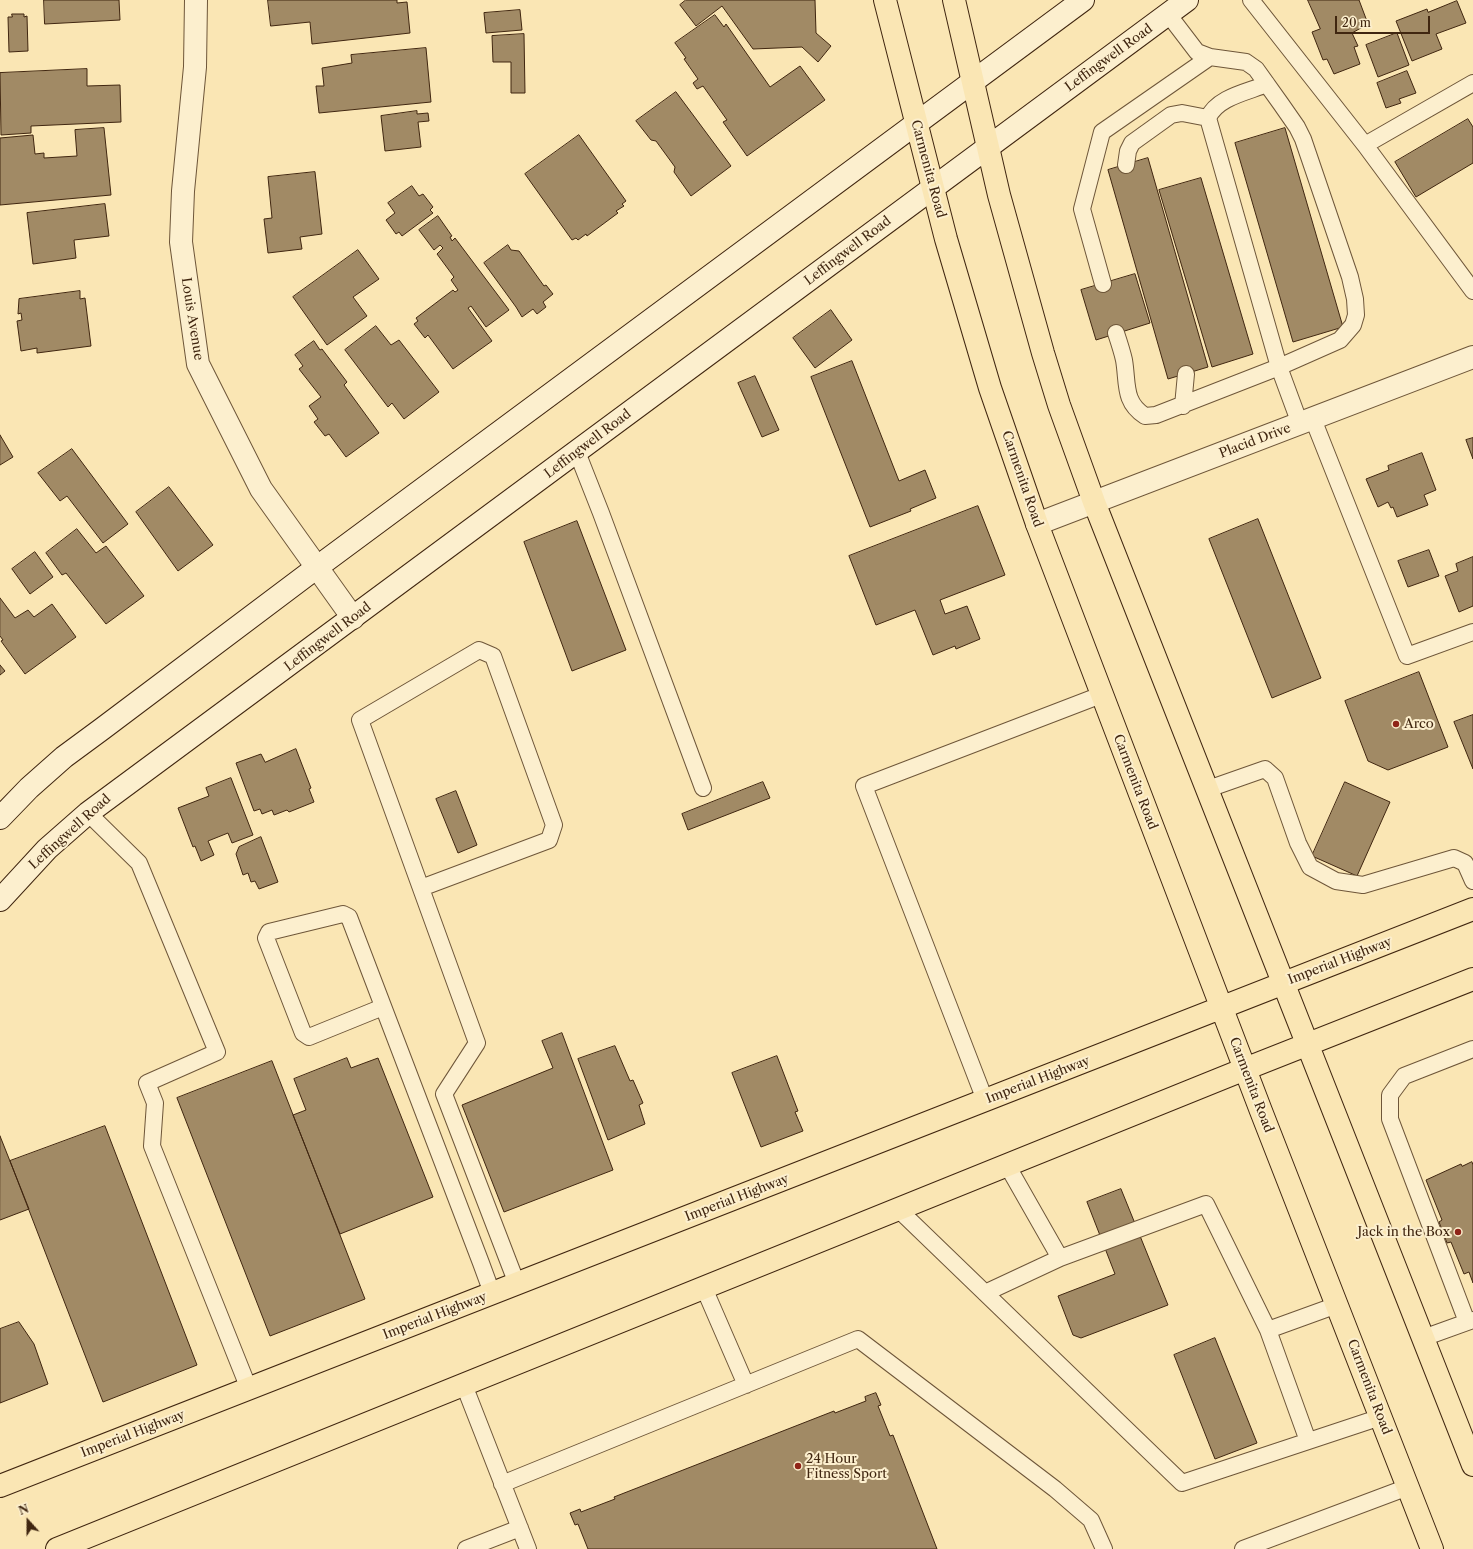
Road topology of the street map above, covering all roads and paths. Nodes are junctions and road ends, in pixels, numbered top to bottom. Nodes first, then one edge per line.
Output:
1 (196, 0) edge
2 (885, 0) edge
3 (954, 0) edge
4 (1083, 0) edge
5 (1187, 0) edge
6 (1251, 0) edge
7 (1168, 14) junction
8 (1210, 57) junction
9 (972, 82) junction
10 (1473, 83) edge
11 (1267, 84) junction
12 (1208, 118) junction
13 (915, 123) junction
14 (1365, 145) junction
15 (987, 148) junction
16 (1126, 165) dead end
17 (933, 188) junction
18 (1103, 284) dead end
19 (1473, 291) edge
20 (1116, 333) dead end
21 (1473, 357) edge
22 (1279, 367) junction
23 (1186, 374) dead end
24 (1183, 406) junction
25 (1306, 421) junction
26 (577, 452) junction
27 (1094, 502) junction
28 (1037, 524) junction
29 (316, 568) junction
30 (353, 618) junction
31 (1473, 632) edge
32 (1101, 695) junction
33 (703, 788) dead end
34 (1208, 789) junction
35 (88, 813) junction
36 (1, 816) edge
37 (1473, 881) edge
38 (421, 888) junction
39 (0, 900) edge
40 (1473, 909) edge
41 (1472, 982) edge
42 (1284, 983) junction
43 (383, 1007) junction
44 (1221, 1008) junction
45 (1308, 1043) junction
46 (1473, 1049) edge
47 (1245, 1069) junction
48 (985, 1100) junction
49 (1007, 1165) junction
50 (898, 1210) junction
51 (1060, 1258) junction
52 (517, 1284) junction
53 (704, 1288) junction
54 (492, 1293) junction
55 (985, 1293) junction
56 (1337, 1305) junction
57 (1470, 1321) edge
58 (1268, 1330) junction
59 (1423, 1338) junction
60 (464, 1385) junction
61 (746, 1385) junction
62 (249, 1389) junction
63 (1381, 1417) junction
64 (1308, 1441) junction
65 (1473, 1465) edge
66 (502, 1484) junction
67 (0, 1486) edge
68 (1408, 1487) junction
69 (520, 1528) junction
70 (57, 1549) edge
71 (466, 1549) edge
72 (528, 1549) edge
73 (1104, 1549) edge
74 (1243, 1549) edge
75 (1432, 1549) edge

1 - 29 main road, Louis Avenue
2 - 13 main road, Carmenita Road
3 - 9 main road
4 - 9 main road
5 - 7 main road, Leffingwell Road
6 - 14 lane
7 - 8 lane
7 - 15 main road, Leffingwell Road
8 - 11 lane
8 - 18 lane
9 - 13 main road
9 - 15 main road
10 - 14 lane
11 - 12 lane
11 - 22 lane
12 - 16 lane
12 - 22 lane
13 - 17 main road, Carmenita Road
13 - 29 main road
14 - 19 lane
15 - 17 main road, Leffingwell Road
15 - 27 main road
17 - 26 main road, Leffingwell Road
17 - 28 main road, Carmenita Road
20 - 24 lane
21 - 25 main road, Placid Drive
22 - 24 lane
22 - 25 lane
23 - 24 lane
25 - 27 main road, Placid Drive
25 - 31 lane
26 - 30 main road, Leffingwell Road
26 - 33 lane
27 - 28 main road, Placid Drive
27 - 34 main road
28 - 32 main road, Carmenita Road
29 - 30 main road, Louis Avenue
29 - 36 main road
30 - 35 main road, Leffingwell Road
32 - 44 main road, Carmenita Road
32 - 48 lane
34 - 37 lane
34 - 42 main road
35 - 39 main road, Leffingwell Road
35 - 62 lane
38 - 38 lane
38 - 52 lane
40 - 42 main road, Imperial Highway
41 - 45 main road
42 - 44 main road, Imperial Highway
42 - 45 main road
43 - 43 lane
43 - 54 lane
44 - 47 main road, Carmenita Road
44 - 48 main road, Imperial Highway
45 - 47 main road
45 - 59 main road
46 - 57 lane
47 - 49 main road
47 - 56 main road, Carmenita Road
48 - 52 main road, Imperial Highway
49 - 50 main road
49 - 51 lane
50 - 53 main road
50 - 55 lane
51 - 55 lane
51 - 58 lane
52 - 54 main road, Imperial Highway
53 - 60 main road
53 - 61 lane
54 - 62 main road, Imperial Highway
55 - 64 lane
56 - 58 lane
56 - 63 main road, Carmenita Road
57 - 59 lane
58 - 64 lane
59 - 65 main road
60 - 66 lane
60 - 70 main road
61 - 66 lane
61 - 73 lane
62 - 67 main road, Imperial Highway
63 - 64 lane
63 - 68 main road, Carmenita Road
66 - 69 lane
68 - 74 lane
68 - 75 main road, Carmenita Road
69 - 71 lane
69 - 72 lane

